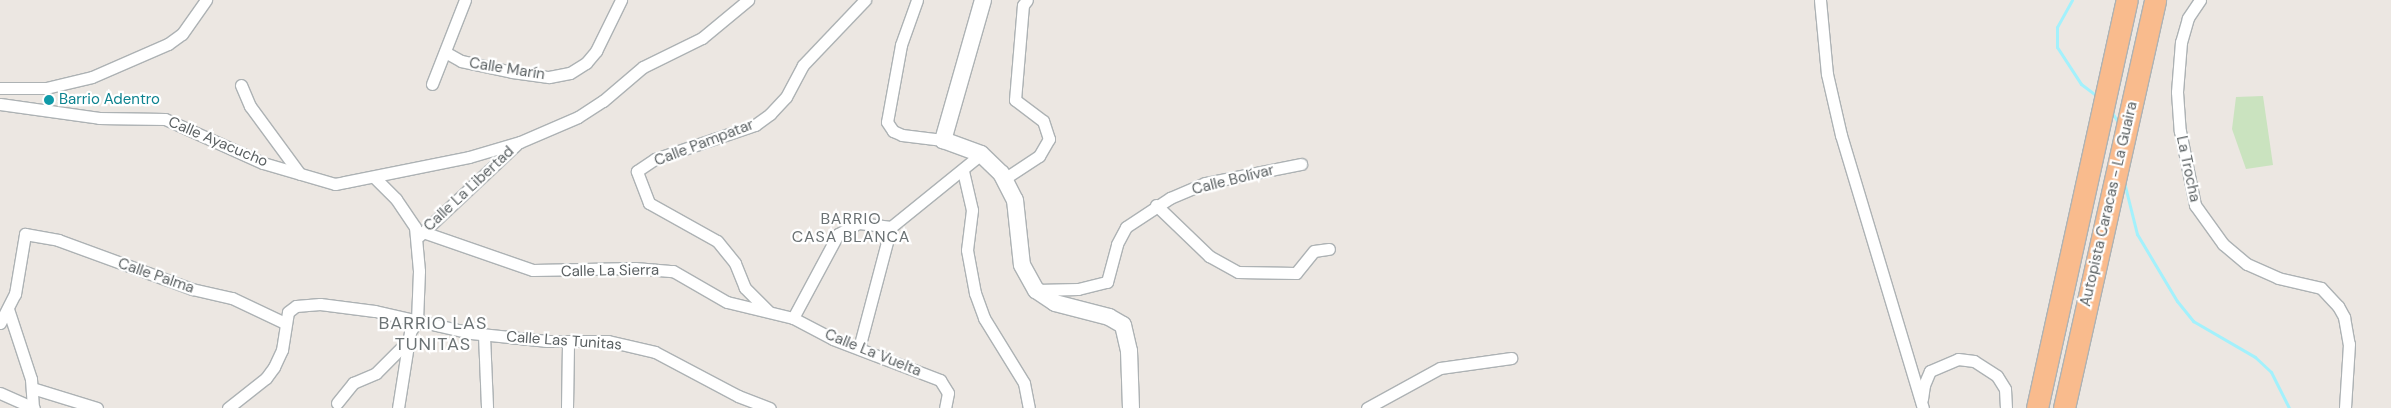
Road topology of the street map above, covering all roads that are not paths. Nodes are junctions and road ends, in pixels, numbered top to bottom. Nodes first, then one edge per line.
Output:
1 (206, 0) edge
2 (465, 0) edge
3 (621, 0) edge
4 (748, 0) edge
5 (865, 0) edge
6 (917, 0) edge
7 (983, 0) edge
8 (1027, 0) edge
9 (1820, 0) edge
10 (2127, 0) edge
11 (2154, 0) edge
12 (2200, 0) edge
13 (445, 52) junction
14 (432, 84) dead end
15 (241, 85) dead end
16 (0, 88) edge
17 (0, 104) edge
18 (944, 140) junction
19 (520, 142) junction
20 (981, 154) junction
21 (1301, 164) dead end
22 (963, 172) junction
23 (300, 174) junction
24 (374, 177) junction
25 (1004, 179) junction
26 (1156, 205) junction
27 (891, 228) junction
28 (421, 234) junction
29 (1329, 250) dead end
30 (1036, 290) junction
31 (8, 309) junction
32 (768, 311) junction
33 (793, 318) junction
34 (418, 321) junction
35 (0, 323) edge
36 (285, 323) junction
37 (484, 335) junction
38 (408, 341) junction
39 (568, 342) junction
40 (859, 348) junction
41 (1511, 358) dead end
42 (32, 388) junction
43 (0, 393) edge
44 (337, 403) dead end
45 (34, 408) edge
46 (97, 408) edge
47 (228, 408) edge
48 (398, 408) edge
49 (487, 408) edge
50 (568, 408) edge
51 (770, 408) edge
52 (944, 408) edge
53 (1029, 408) edge
54 (1131, 408) edge
55 (1367, 408) edge
56 (1923, 408) edge
57 (2006, 408) edge
58 (2037, 408) edge
59 (2064, 408) edge
60 (2345, 408) edge

1 - 16 street
2 - 13 street
3 - 13 street, Calle Marín
4 - 19 street
5 - 32 street, Calle Pampatar
6 - 18 street
7 - 18 street
8 - 25 street
9 - 56 street
10 - 58 highway, Autopista Caracas - La Guaira
11 - 59 highway, Autopista Caracas - La Guaira
12 - 60 street, La Trocha
13 - 14 street
15 - 23 street
17 - 23 street, Calle Ayacucho
18 - 20 street
19 - 24 street, Calle Ayacucho
19 - 28 street, Calle La Libertad
20 - 22 street
20 - 25 street
21 - 26 street, Calle Bolívar
22 - 27 street
22 - 53 street
23 - 24 street, Calle Ayacucho
24 - 28 street
25 - 30 street
26 - 29 street
26 - 30 street, Calle Bolívar
27 - 33 street
27 - 40 street
28 - 32 street, Calle La Sierra
28 - 34 street
30 - 54 street
31 - 35 street
31 - 36 street, Calle Palma
31 - 42 street
32 - 33 street, Calle La Sierra
33 - 40 street, Calle La Vuelta
34 - 36 street, Calle Las Tunitas
34 - 37 street, Calle Las Tunitas
34 - 38 street
36 - 47 street
37 - 39 street, Calle Las Tunitas
37 - 49 street
38 - 44 street
38 - 48 street
39 - 50 street
39 - 51 street, Calle Las Tunitas
40 - 52 street, Calle La Vuelta
41 - 55 street
42 - 45 street
42 - 46 street
43 - 45 street
56 - 57 street

